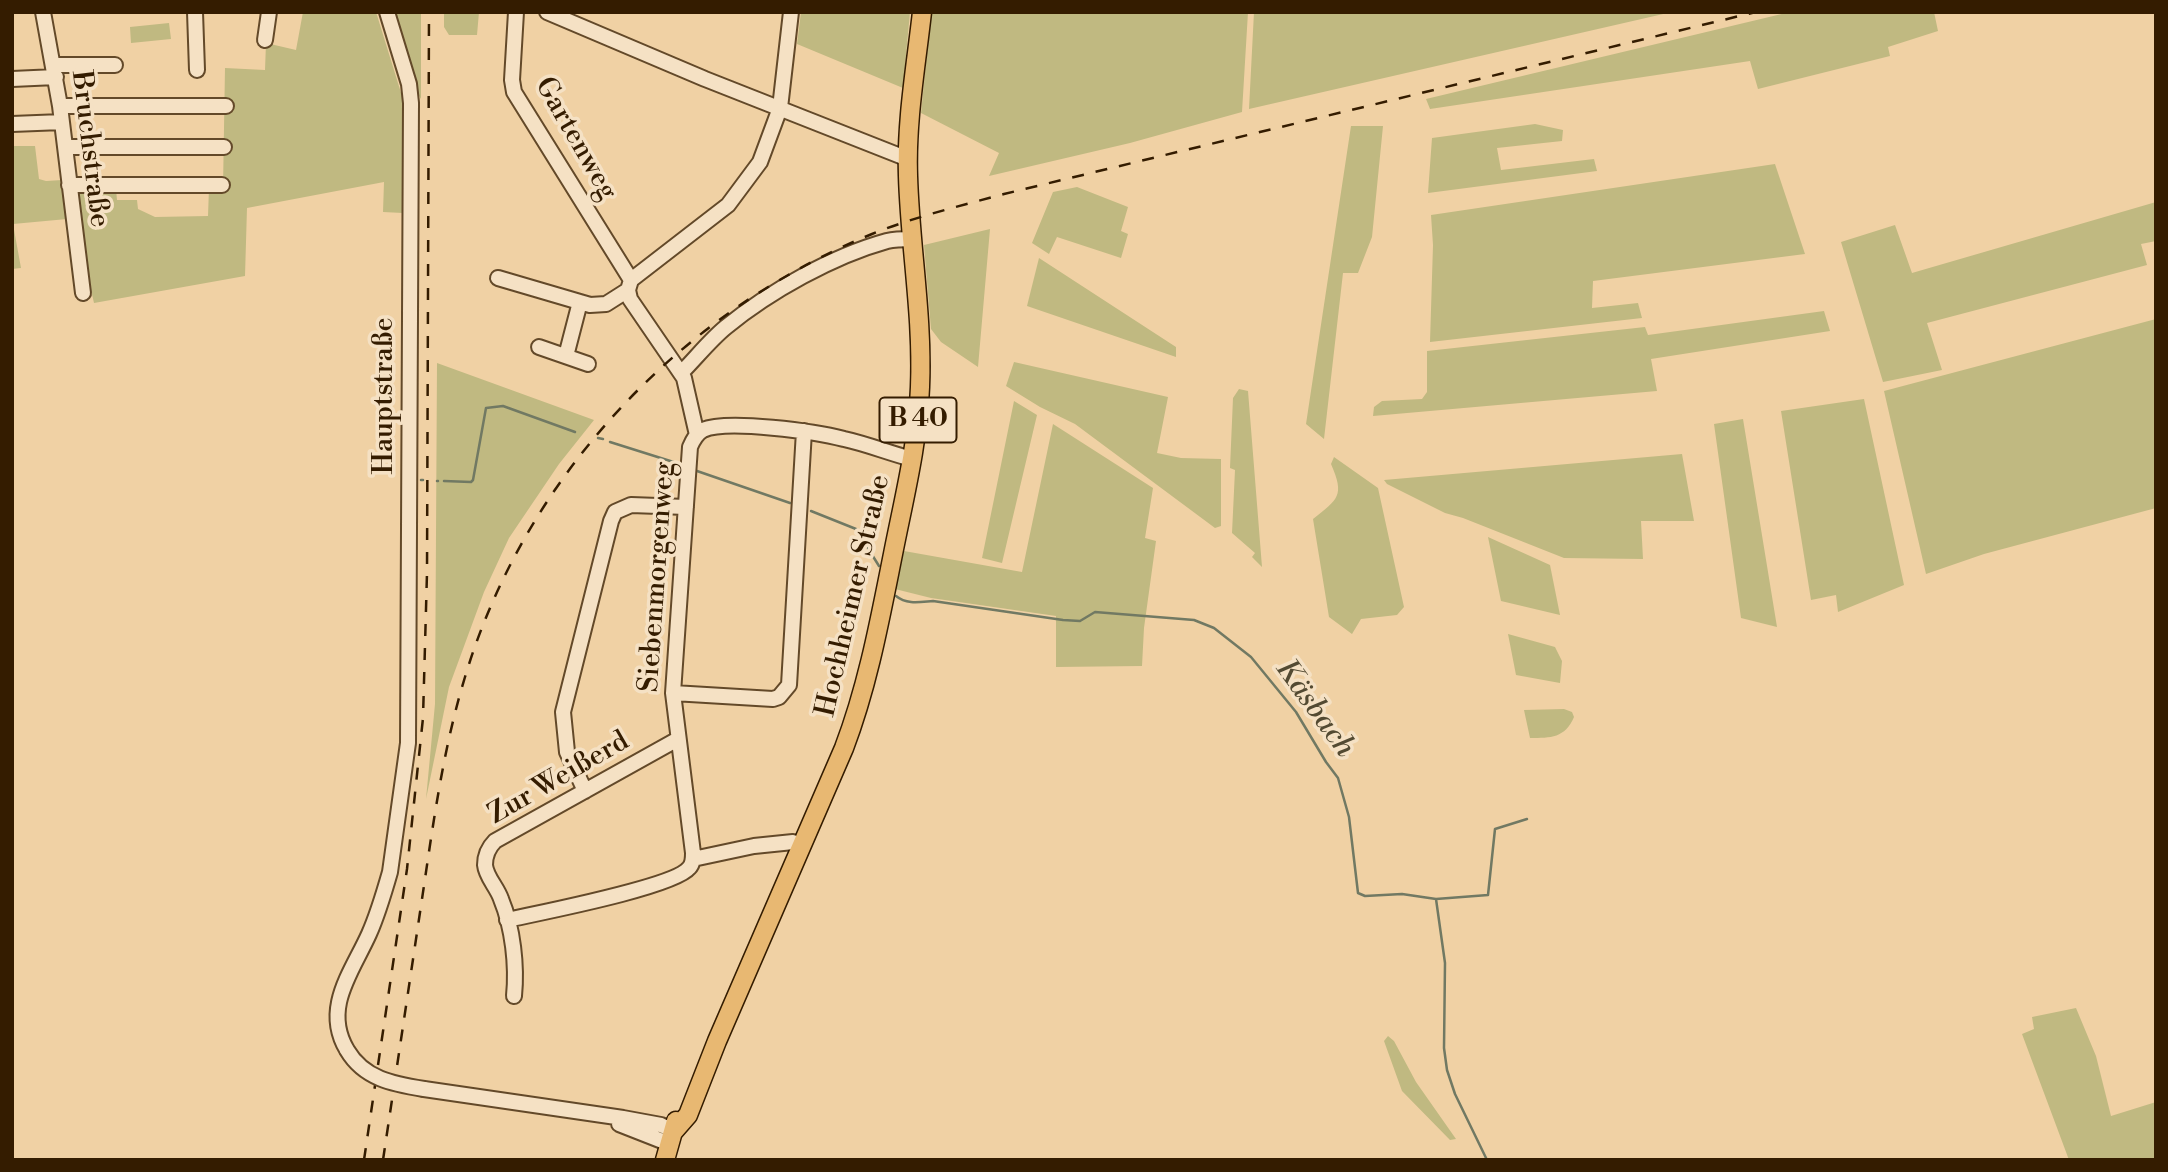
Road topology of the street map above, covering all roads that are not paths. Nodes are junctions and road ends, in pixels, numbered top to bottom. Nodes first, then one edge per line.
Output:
1 (43, 12) edge
2 (195, 12) edge
3 (269, 12) edge
4 (387, 12) edge
5 (516, 12) edge
6 (547, 12) edge
7 (791, 12) edge
8 (922, 12) edge
9 (265, 40) dead end
10 (115, 65) dead end
11 (197, 70) dead end
12 (55, 71) junction
13 (12, 79) edge
14 (60, 106) junction
15 (226, 106) dead end
16 (780, 108) junction
17 (62, 122) junction
18 (12, 124) edge
19 (65, 147) junction
20 (224, 147) dead end
21 (908, 159) junction
22 (69, 185) junction
23 (222, 185) dead end
24 (914, 239) junction
25 (498, 278) dead end
26 (630, 285) junction
27 (83, 293) dead end
28 (580, 302) junction
29 (539, 347) dead end
30 (566, 356) junction
31 (588, 364) dead end
32 (681, 373) junction
33 (804, 431) junction
34 (697, 435) junction
35 (912, 459) junction
36 (686, 507) junction
37 (673, 693) junction
38 (678, 739) junction
39 (585, 791) junction
40 (793, 842) dead end
41 (693, 859) junction
42 (508, 920) junction
43 (514, 996) dead end
44 (670, 1145) edge

1 - 12 street, Bruchstraße
2 - 11 street
3 - 9 street
4 - 44 street, Hauptstraße, bridge
5 - 26 street, Gartenweg
6 - 16 street
7 - 16 street
8 - 21 main road, Hochheimer Straße / B 40
10 - 12 street
12 - 13 street
12 - 14 street, Bruchstraße
14 - 15 street
14 - 17 street, Bruchstraße
16 - 21 street
16 - 26 street
17 - 18 street
17 - 19 street, Bruchstraße
19 - 20 street
19 - 22 street, Bruchstraße
21 - 24 main road, Hochheimer Straße / B 40
22 - 23 street
22 - 27 street, Bruchstraße
24 - 32 street
24 - 35 main road, Hochheimer Straße / B 40
25 - 28 street
26 - 28 street
26 - 32 street, Gartenweg
28 - 30 street
29 - 30 street
30 - 31 street
32 - 34 street, Gartenweg
33 - 34 street, Siebenmorgenweg
33 - 35 street, Siebenmorgenweg
33 - 37 street
34 - 36 street, Siebenmorgenweg
35 - 44 main road, Hochheimer Straße / B 40
36 - 37 street, Siebenmorgenweg
36 - 39 street
37 - 38 street, Siebenmorgenweg
38 - 39 street, Zur Weißerd
38 - 41 street, Siebenmorgenweg
39 - 42 street, Zur Weißerd
40 - 41 street
41 - 42 street
42 - 43 street, Zur Weißerd

